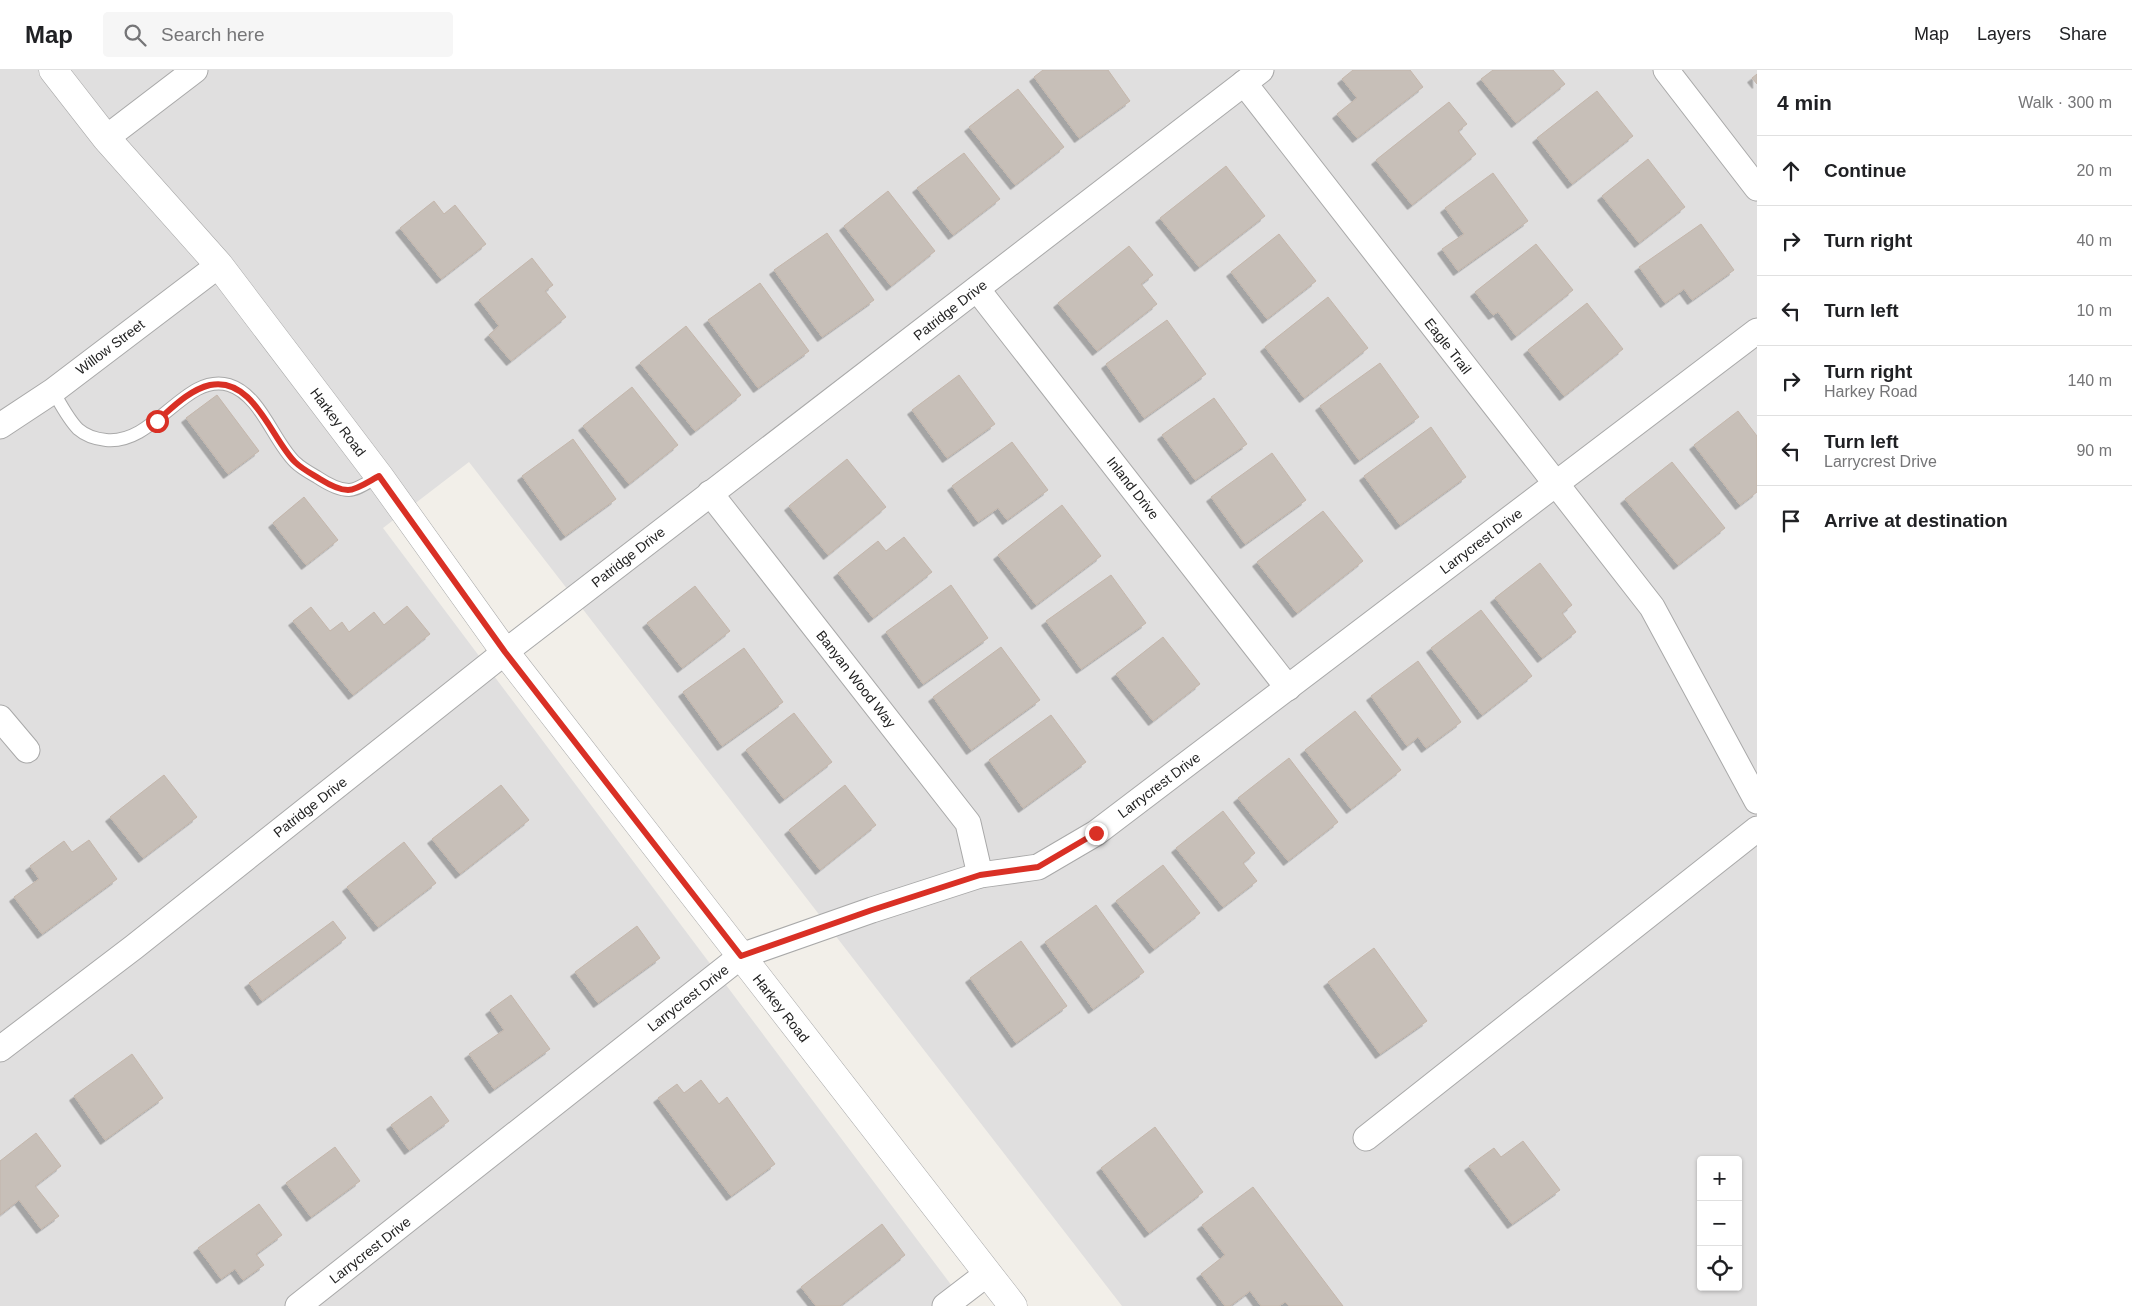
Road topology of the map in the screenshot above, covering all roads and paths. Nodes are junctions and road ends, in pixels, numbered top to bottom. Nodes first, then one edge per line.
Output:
1 (53, 70) edge
2 (195, 70) edge
3 (1666, 70) edge
4 (1253, 77) edge
5 (106, 138) junction
6 (1757, 188) edge
7 (219, 265) junction
8 (978, 288) junction
9 (1757, 331) edge
10 (52, 391) junction
11 (0, 426) edge
12 (379, 476) junction
13 (1555, 484) junction
14 (710, 494) junction
15 (505, 652) junction
16 (1288, 688) junction
17 (0, 718) edge
18 (27, 750) dead end
19 (1757, 801) edge
20 (1757, 829) edge
21 (980, 875) junction
22 (741, 956) junction
23 (0, 1049) edge
24 (1366, 1138) dead end
25 (988, 1273) junction
26 (298, 1306) edge
27 (945, 1306) edge
28 (1013, 1306) edge

1 - 5 street, Harkey Road
2 - 5 street
3 - 6 street
4 - 8 street, Patridge Drive
4 - 13 street, Eagle Trail
5 - 7 street, Harkey Road
7 - 10 street, Willow Street
7 - 12 street, Harkey Road
8 - 14 street, Patridge Drive
8 - 16 street, Inland Drive
9 - 13 street, Larrycrest Drive
10 - 11 street, Willow Street
10 - 12 lane
12 - 15 street, Harkey Road
13 - 16 street, Larrycrest Drive
13 - 19 street, Eagle Trail
14 - 15 street, Patridge Drive
14 - 21 street, Banyan Wood Way
15 - 22 street, Harkey Road
15 - 23 street, Patridge Drive
16 - 21 street, Larrycrest Drive
17 - 18 street
20 - 24 street
21 - 22 street, Larrycrest Drive
22 - 25 street, Harkey Road
22 - 26 street, Larrycrest Drive
25 - 27 street
25 - 28 street, Harkey Road

